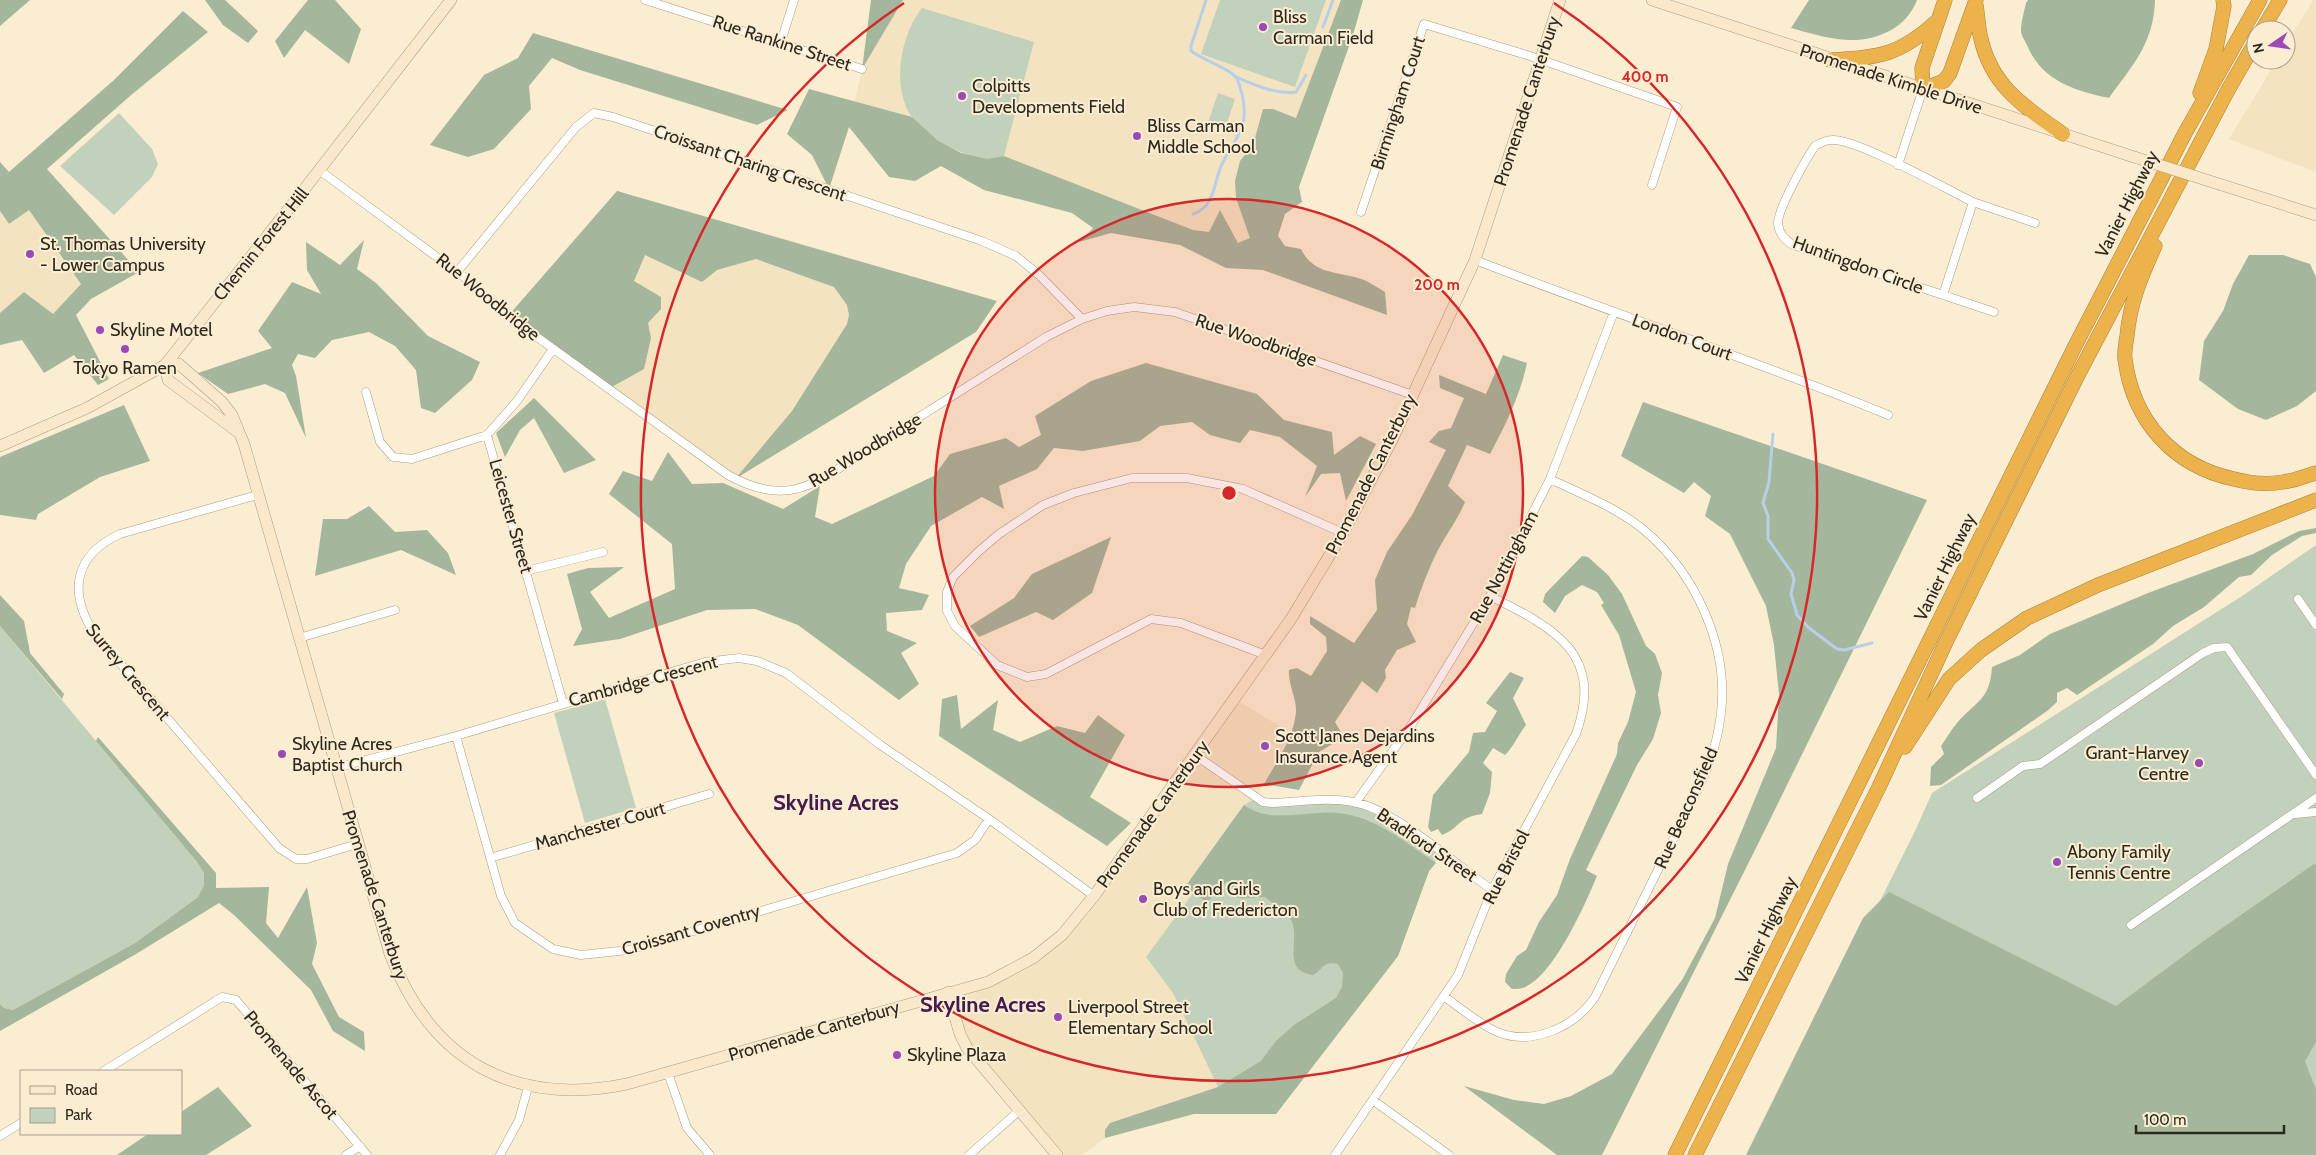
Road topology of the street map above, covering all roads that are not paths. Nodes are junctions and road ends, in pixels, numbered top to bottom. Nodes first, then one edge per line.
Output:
1 (451, 0) edge
2 (645, 0) edge
3 (794, 0) edge
4 (1560, 0) edge
5 (1652, 0) edge
6 (1945, 0) edge
7 (1976, 0) edge
8 (2223, 0) edge
9 (2260, 0) edge
10 (2280, 0) edge
11 (664, 3) edge
12 (1939, 18) junction
13 (2268, 20) edge
14 (781, 42) junction
15 (2246, 58) edge
16 (1539, 60) junction
17 (1830, 60) junction
18 (862, 69) dead end
19 (1923, 89) junction
20 (2228, 90) junction
21 (2185, 133) junction
22 (2062, 134) junction
23 (1898, 165) junction
24 (319, 170) junction
25 (1652, 185) dead end
26 (1973, 202) junction
27 (1362, 212) dead end
28 (2316, 215) edge
29 (2035, 223) dead end
30 (1475, 260) junction
31 (457, 272) junction
32 (1943, 295) junction
33 (1614, 312) junction
34 (1994, 312) dead end
35 (1082, 319) junction
36 (553, 349) junction
37 (165, 365) junction
38 (366, 392) dead end
39 (1413, 394) junction
40 (1888, 415) dead end
41 (239, 433) junction
42 (487, 435) junction
43 (0, 446) edge
44 (2316, 473) edge
45 (1550, 478) junction
46 (257, 495) junction
47 (2316, 500) edge
48 (1343, 533) junction
49 (603, 552) dead end
50 (526, 571) junction
51 (1490, 596) junction
52 (2298, 599) dead end
53 (395, 610) dead end
54 (2316, 626) edge
55 (299, 638) junction
56 (1266, 655) junction
57 (564, 703) junction
58 (456, 736) junction
59 (1195, 755) junction
60 (336, 768) junction
61 (2316, 774) edge
62 (1879, 787) junction
63 (709, 794) dead end
64 (1977, 798) dead end
65 (2316, 798) edge
66 (1356, 802) junction
67 (2316, 812) edge
68 (2291, 815) junction
69 (990, 819) junction
70 (358, 844) junction
71 (490, 858) junction
72 (1492, 890) junction
73 (1094, 896) junction
74 (2131, 925) dead end
75 (948, 992) junction
76 (1444, 997) junction
77 (106, 1070) edge
78 (668, 1073) junction
79 (528, 1087) junction
80 (1374, 1100) junction
81 (1020, 1110) junction
82 (20, 1124) edge
83 (0, 1136) edge
84 (360, 1146) junction
85 (346, 1155) edge
86 (367, 1155) edge
87 (500, 1155) edge
88 (710, 1155) edge
89 (969, 1155) edge
90 (1057, 1155) edge
91 (1335, 1155) edge
92 (1449, 1155) edge
93 (1675, 1155) edge
94 (1695, 1155) edge

1 - 24 street, Chemin Forest Hill
2 - 11 street, Rue Rankine Street
3 - 14 street
4 - 16 street, Promenade Canterbury
5 - 17 street, Promenade Kimble Drive
6 - 12 highway
7 - 19 highway
7 - 22 highway
8 - 21 highway
9 - 21 highway, Vanier Highway
10 - 13 highway
11 - 14 street, Rue Rankine Street
12 - 17 highway
12 - 19 highway
14 - 18 street, Rue Rankine Street
15 - 20 highway, Vanier Highway
16 - 25 street
16 - 27 street, Birmingham Court
16 - 30 street, Promenade Canterbury
17 - 19 street, Promenade Kimble Drive
19 - 22 street, Promenade Kimble Drive
19 - 23 street
20 - 44 highway
20 - 62 highway, Vanier Highway
21 - 93 highway, Vanier Highway
22 - 28 street, Promenade Kimble Drive, bridge
23 - 26 street, Huntingdon Circle
23 - 32 street, Huntingdon Circle
24 - 31 street, Rue Woodbridge
24 - 37 street, Chemin Forest Hill
26 - 29 street
26 - 32 street, Huntingdon Circle
30 - 33 street, London Court
30 - 39 street, Promenade Canterbury
31 - 35 street, Croissant Charing Crescent
31 - 36 street, Rue Woodbridge
32 - 34 street
33 - 40 street, London Court
33 - 45 street, Rue Nottingham
35 - 36 street, Rue Woodbridge
35 - 39 street, Rue Woodbridge
36 - 42 street, Leicester Street
37 - 41 street
37 - 41 street, Promenade Canterbury
37 - 43 street, Chemin Forest Hill
38 - 42 street
39 - 48 street, Promenade Canterbury
41 - 46 street, Promenade Canterbury
42 - 50 street, Leicester Street
45 - 51 street, Rue Nottingham
45 - 76 street, Rue Beaconsfield
46 - 55 street, Promenade Canterbury
46 - 70 street, Surrey Crescent
47 - 62 highway
48 - 56 street, Promenade Canterbury
48 - 56 street
49 - 50 street
50 - 57 street, Leicester Street
51 - 66 street, Rue Nottingham
51 - 72 street, Rue Bristol
52 - 54 street
53 - 55 street
55 - 60 street, Promenade Canterbury
56 - 59 street, Promenade Canterbury
57 - 58 street, Cambridge Crescent
57 - 69 street, Cambridge Crescent
58 - 60 street, Cambridge Crescent
58 - 71 street, Croissant Coventry
59 - 66 street, Bradford Street
59 - 73 street, Promenade Canterbury
60 - 70 street, Promenade Canterbury
61 - 64 street
62 - 94 highway, Vanier Highway
63 - 71 street, Manchester Court
65 - 68 street
66 - 72 street, Bradford Street
67 - 68 street
68 - 74 street
69 - 71 street, Croissant Coventry
69 - 73 street, Cambridge Crescent
70 - 79 street, Promenade Canterbury
72 - 76 street, Rue Bristol
73 - 75 street, Promenade Canterbury
75 - 78 street, Promenade Canterbury
75 - 81 street
76 - 80 street, Rue Bristol
77 - 84 street, Promenade Ascot
78 - 79 street, Promenade Canterbury
78 - 88 street
79 - 87 street
80 - 91 street, Rue Bristol
80 - 92 street
81 - 89 street
81 - 90 street
82 - 83 street
84 - 85 street
84 - 86 street, Promenade Ascot

